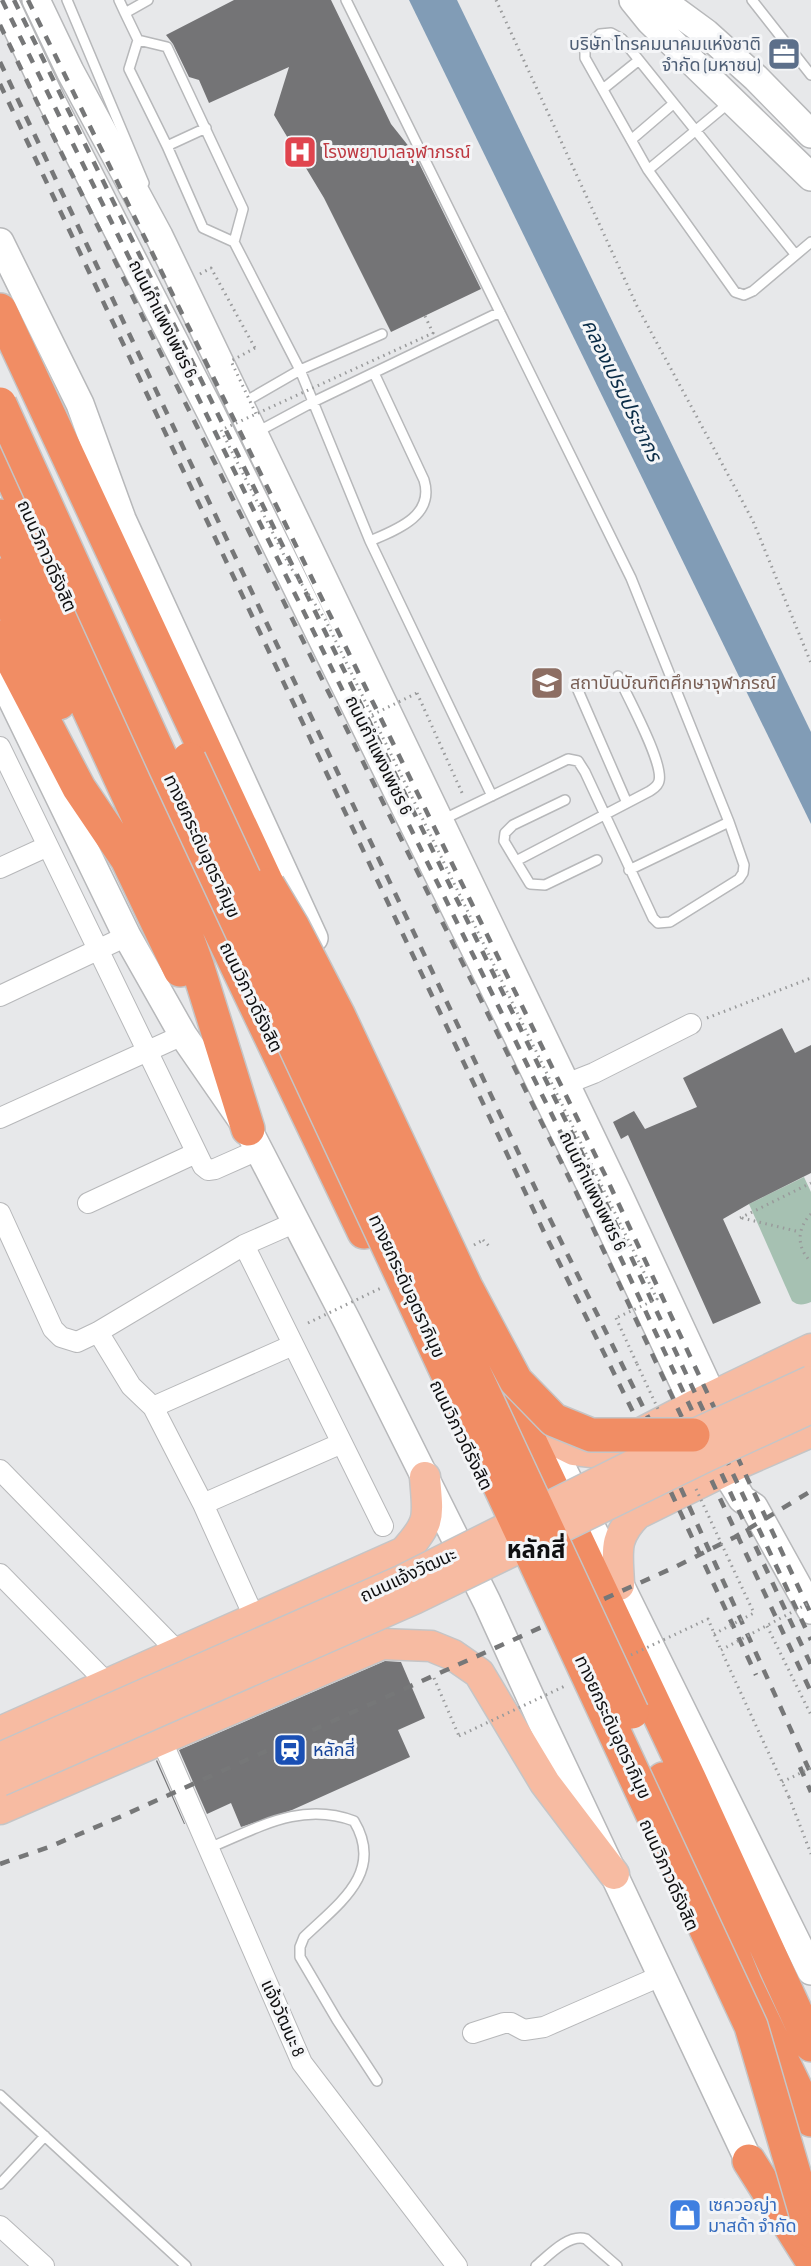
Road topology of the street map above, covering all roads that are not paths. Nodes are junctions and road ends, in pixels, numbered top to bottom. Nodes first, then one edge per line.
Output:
1 (4, 0) edge
2 (36, 0) edge
3 (67, 0) edge
4 (119, 0) edge
5 (346, 0) edge
6 (633, 0) edge
7 (661, 0) edge
8 (752, 0) edge
9 (145, 1) edge
10 (125, 12) junction
11 (138, 40) junction
12 (639, 60) junction
13 (811, 75) edge
14 (603, 89) junction
15 (732, 101) junction
16 (673, 104) junction
17 (207, 129) junction
18 (694, 131) junction
19 (811, 134) edge
20 (631, 140) junction
21 (167, 146) junction
22 (648, 170) junction
23 (811, 177) edge
24 (159, 236) junction
25 (0, 242) edge
26 (234, 242) junction
27 (811, 242) edge
28 (795, 254) junction
29 (0, 284) edge
30 (0, 310) edge
31 (500, 312) junction
32 (382, 334) dead end
33 (0, 355) edge
34 (300, 370) junction
35 (374, 373) junction
36 (313, 402) junction
37 (0, 404) edge
38 (249, 418) junction
39 (0, 451) edge
40 (73, 466) junction
41 (0, 516) edge
42 (122, 519) junction
43 (370, 541) junction
44 (319, 570) junction
45 (0, 575) edge
46 (294, 582) junction
47 (166, 618) junction
48 (0, 637) edge
49 (0, 675) edge
50 (618, 676) dead end
51 (577, 688) dead end
52 (30, 737) junction
53 (0, 749) edge
54 (189, 759) junction
55 (492, 796) junction
56 (565, 800) dead end
57 (627, 803) junction
58 (605, 815) junction
59 (440, 821) junction
60 (729, 822) junction
61 (48, 846) junction
62 (127, 859) junction
63 (597, 860) dead end
64 (516, 861) junction
65 (0, 868) edge
66 (629, 870) junction
67 (127, 936) junction
68 (98, 950) junction
69 (0, 996) edge
70 (691, 1024) road end
71 (183, 1035) junction
72 (147, 1052) junction
73 (224, 1054) junction
74 (566, 1084) junction
75 (0, 1118) edge
76 (253, 1140) junction
77 (196, 1153) junction
78 (88, 1203) dead end
79 (0, 1213) edge
80 (296, 1222) junction
81 (244, 1245) junction
82 (8, 1254) edge
83 (98, 1332) junction
84 (293, 1345) junction
85 (811, 1348) edge
86 (772, 1367) junction
87 (811, 1381) edge
88 (153, 1407) junction
89 (700, 1412) junction
90 (809, 1425) edge
91 (546, 1436) junction
92 (342, 1443) junction
93 (733, 1466) junction
94 (0, 1470) edge
95 (425, 1477) junction
96 (203, 1504) junction
97 (383, 1526) dead end
98 (365, 1570) junction
99 (0, 1574) edge
100 (619, 1585) junction
101 (811, 1610) edge
102 (255, 1619) junction
103 (382, 1644) junction
104 (179, 1653) junction
105 (108, 1684) junction
106 (0, 1732) edge
107 (161, 1739) junction
108 (0, 1758) edge
109 (0, 1781) edge
110 (0, 1809) edge
111 (209, 1848) junction
112 (614, 1874) junction
113 (811, 1971) edge
114 (663, 1975) junction
115 (745, 1983) junction
116 (751, 2026) junction
117 (473, 2033) dead end
118 (811, 2045) edge
119 (811, 2067) edge
120 (377, 2081) dead end
121 (0, 2095) edge
122 (811, 2120) edge
123 (45, 2136) junction
124 (749, 2161) junction
125 (811, 2170) edge
126 (0, 2184) edge
127 (811, 2194) edge
128 (0, 2226) edge
129 (811, 2230) edge
130 (811, 2259) edge
131 (547, 2263) edge
132 (44, 2266) edge
133 (186, 2266) edge
134 (457, 2266) edge
135 (536, 2266) edge
136 (617, 2266) edge
137 (798, 2266) edge

1 - 46 main road, ถนนกำแพงเพชร 6
2 - 24 main road, ถนนกำแพงเพชร 6
3 - 24 lane
4 - 10 lane
5 - 31 lane
6 - 15 main road
7 - 19 main road
8 - 13 lane
9 - 10 lane
10 - 11 lane
11 - 17 lane
11 - 21 lane
12 - 14 lane
12 - 14 lane
12 - 16 lane
14 - 20 lane
15 - 18 lane
15 - 23 main road
16 - 18 lane
16 - 20 lane
17 - 21 lane
17 - 26 lane
18 - 22 lane
18 - 28 lane
20 - 22 lane
21 - 26 lane
22 - 28 lane
24 - 38 main road, ถนนกำแพงเพชร 6
25 - 42 main road
26 - 34 lane
27 - 28 lane
29 - 42 highway
30 - 40 highway
31 - 35 lane
31 - 60 lane
32 - 34 lane
33 - 54 highway, ทางยกระดับอุตราภิมุข
34 - 36 lane
34 - 38 lane
35 - 36 lane
35 - 43 lane
36 - 38 lane
36 - 43 lane
37 - 116 highway, ทางยกระดับอุตราภิมุข, bridge
38 - 44 main road, ถนนกำแพงเพชร 6
39 - 127 highway, ถนนวิภาวดีรังสิต
40 - 47 highway
40 - 118 highway
41 - 73 highway
42 - 47 main road
43 - 55 lane
44 - 46 main road
44 - 59 main road, ถนนกำแพงเพชร 6
45 - 62 highway
46 - 89 main road, ถนนกำแพงเพชร 6
47 - 91 main road
48 - 62 highway
49 - 52 main road
50 - 57 lane
51 - 57 lane
52 - 53 street
52 - 67 main road
53 - 61 street
54 - 89 highway, bridge
54 - 115 highway, ทางยกระดับอุตราภิมุข, bridge
55 - 58 lane
55 - 59 lane
56 - 64 lane
57 - 58 lane
58 - 64 lane
58 - 66 lane
59 - 74 main road, ถนนกำแพงเพชร 6
60 - 66 lane
60 - 66 lane
61 - 65 street
61 - 68 street
62 - 73 highway
63 - 64 lane
67 - 68 street
67 - 71 main road
68 - 69 street
68 - 72 street
70 - 74 street
71 - 72 street
71 - 76 main road
72 - 75 street
72 - 77 street
73 - 76 highway
74 - 89 main road, ถนนกำแพงเพชร 6
76 - 77 street
76 - 80 main road
77 - 78 street
79 - 82 street
80 - 81 street
80 - 95 main road
81 - 83 street
81 - 84 street
82 - 83 street
83 - 88 street
84 - 88 street
84 - 92 street
85 - 86 main road, ถนนแจ้งวัฒนะ
86 - 89 main road, ถนนแจ้งวัฒนะ
86 - 90 main road
87 - 89 main road, ถนนแจ้งวัฒนะ, bridge
88 - 96 street
89 - 91 main road, ถนนแจ้งวัฒนะ
89 - 93 main road, ถนนกำแพงเพชร 6
89 - 108 main road, ถนนแจ้งวัฒนะ, bridge
90 - 93 main road
90 - 109 main road, ถนนแจ้งวัฒนะ, bridge
91 - 100 main road
92 - 96 street
92 - 97 street
93 - 100 main road
93 - 101 main road, ถนนกำแพงเพชร 6
94 - 104 street
95 - 98 main road, ถนนแจ้งวัฒนะ
95 - 112 main road
96 - 102 street
98 - 102 main road, ถนนแจ้งวัฒนะ
98 - 103 main road
99 - 105 street
100 - 113 main road
102 - 104 main road, ถนนแจ้งวัฒนะ
103 - 107 main road
103 - 112 main road
104 - 105 main road, ถนนแจ้งวัฒนะ
105 - 106 main road, ถนนแจ้งวัฒนะ
107 - 110 main road
107 - 111 street, แจ้งวัฒนะ 8
111 - 120 lane
111 - 134 street, แจ้งวัฒนะ 8
112 - 114 main road
114 - 117 street
114 - 124 main road
115 - 119 highway
115 - 122 highway, ทางยกระดับอุตราภิมุข
116 - 125 highway, ทางยกระดับอุตราภิมุข, bridge
116 - 129 highway, bridge
121 - 123 lane
123 - 126 lane
123 - 133 lane
124 - 130 highway
124 - 137 main road
128 - 132 street
131 - 135 lane
131 - 136 lane

